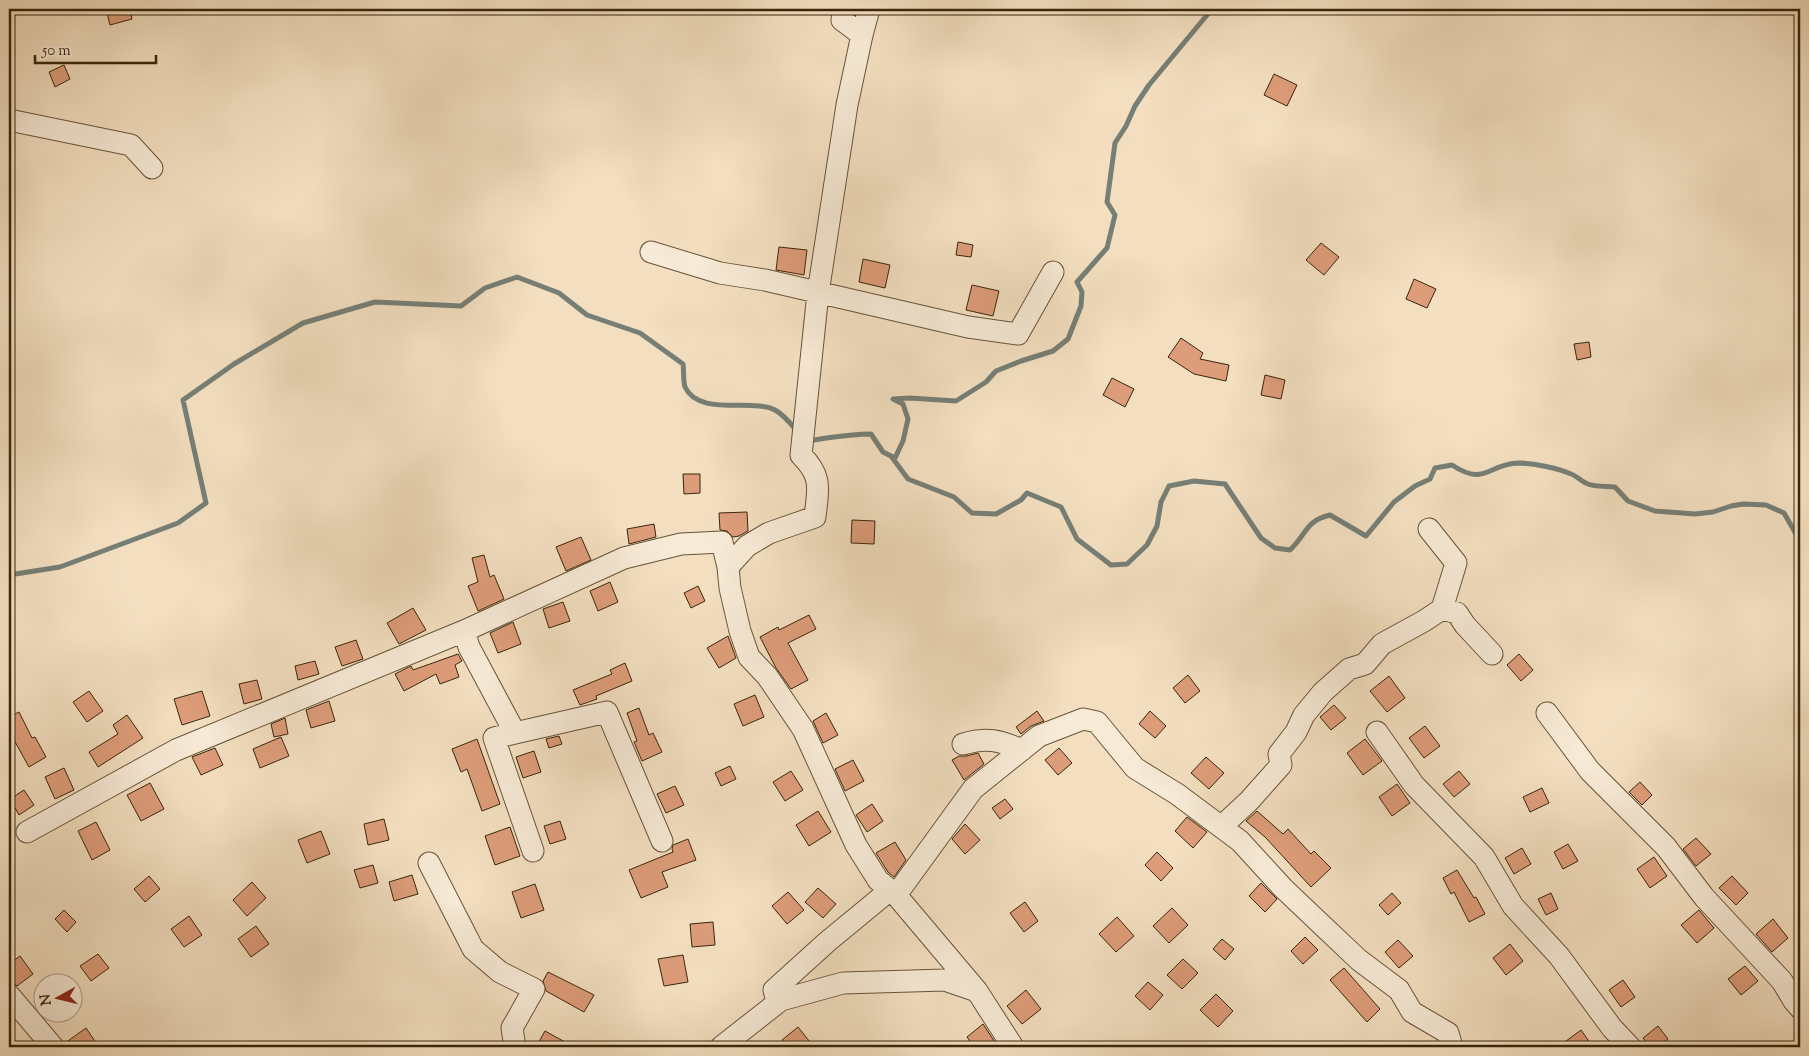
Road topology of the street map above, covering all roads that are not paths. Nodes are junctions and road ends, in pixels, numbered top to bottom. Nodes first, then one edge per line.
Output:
1 (843, 9) edge
2 (869, 9) edge
3 (862, 35) junction
4 (9, 120) edge
5 (152, 168) dead end
6 (651, 252) dead end
7 (1053, 272) dead end
8 (818, 293) junction
9 (1429, 530) dead end
10 (728, 566) junction
11 (1442, 609) junction
12 (464, 632) junction
13 (1492, 654) dead end
14 (1547, 713) dead end
15 (515, 732) junction
16 (1377, 732) dead end
17 (963, 744) dead end
18 (1022, 750) junction
19 (1221, 827) junction
20 (27, 832) dead end
21 (662, 841) dead end
22 (534, 851) dead end
23 (429, 863) dead end
24 (893, 892) junction
25 (977, 991) junction
26 (9, 994) edge
27 (777, 1003) junction
28 (1800, 1008) edge
29 (53, 1047) edge
30 (514, 1047) edge
31 (721, 1047) edge
32 (1013, 1047) edge
33 (1452, 1047) edge
34 (1630, 1047) edge

1 - 3 street
2 - 3 street
3 - 8 street
4 - 5 street
6 - 8 street
7 - 8 street
8 - 10 street
9 - 11 street
10 - 12 street
10 - 24 street
11 - 13 street
11 - 19 street
12 - 15 street
12 - 20 street
14 - 28 street
15 - 21 street
15 - 22 street
16 - 34 street
17 - 18 street
18 - 19 street
18 - 24 street
19 - 33 street
23 - 30 street
24 - 25 street
24 - 27 street
25 - 27 street
25 - 32 street
26 - 29 street
27 - 31 street

